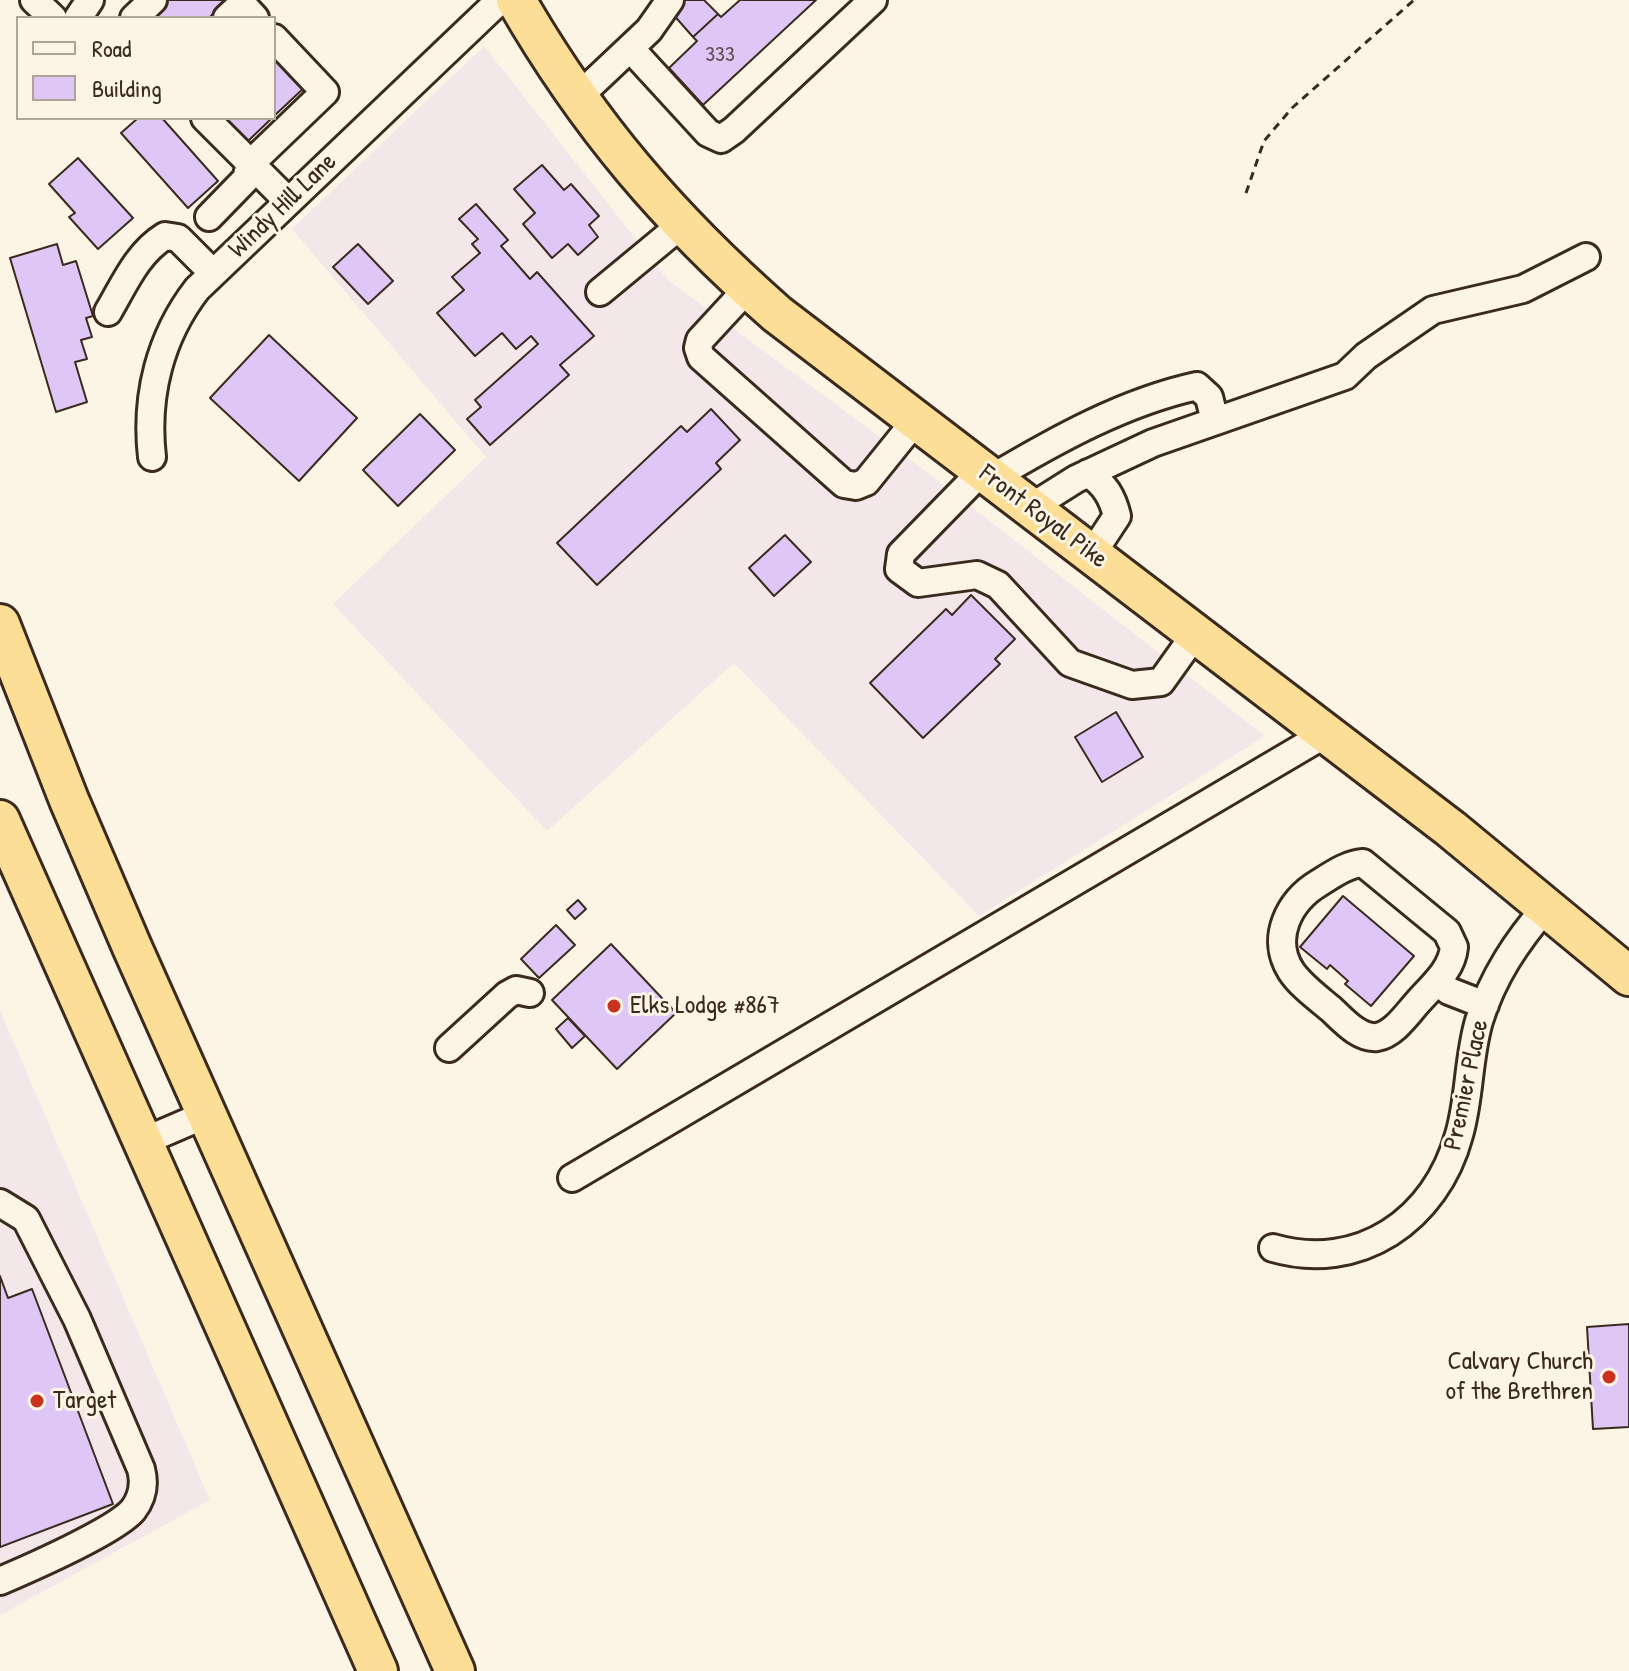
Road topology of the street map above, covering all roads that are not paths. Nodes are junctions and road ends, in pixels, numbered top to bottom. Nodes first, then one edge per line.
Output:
1 (34, 0) edge
2 (153, 0) edge
3 (500, 0) edge
4 (516, 0) edge
5 (670, 0) edge
6 (873, 0) edge
7 (51, 16) edge
8 (136, 16) edge
9 (276, 42) edge
10 (630, 48) junction
11 (578, 97) junction
12 (207, 120) edge
13 (250, 164) junction
14 (288, 201) junction
15 (209, 217) dead end
16 (681, 225) junction
17 (1586, 257) dead end
18 (213, 273) junction
19 (748, 288) junction
20 (600, 292) dead end
21 (108, 312) dead end
22 (916, 420) junction
23 (1215, 421) junction
24 (152, 457) dead end
25 (1088, 473) junction
26 (987, 474) junction
27 (1030, 508) junction
28 (1092, 554) junction
29 (0, 624) edge
30 (1196, 633) junction
31 (1327, 733) junction
32 (0, 820) edge
33 (1547, 906) junction
34 (1629, 976) edge
35 (1437, 981) junction
36 (530, 993) dead end
37 (1485, 1005) junction
38 (449, 1048) dead end
39 (207, 1114) junction
40 (142, 1142) junction
41 (572, 1178) dead end
42 (0, 1203) edge
43 (1273, 1248) dead end
44 (0, 1581) edge
45 (378, 1671) edge
46 (455, 1671) edge

1 - 7 street
2 - 8 street
3 - 14 street, Windy Hill Lane
4 - 11 highway, Front Royal Pike
5 - 10 street
6 - 10 street
9 - 13 street
10 - 11 street
11 - 16 highway, Front Royal Pike
12 - 13 street
13 - 14 street
13 - 15 street
14 - 18 street, Windy Hill Lane
16 - 19 highway, Front Royal Pike
16 - 20 street
17 - 23 street
18 - 21 street
18 - 24 street, Windy Hill Lane
19 - 22 highway, Front Royal Pike
19 - 22 street
22 - 26 highway, Front Royal Pike
23 - 25 street
23 - 26 street
25 - 27 street
25 - 28 street
26 - 27 highway, Front Royal Pike
26 - 30 street
27 - 28 highway, Front Royal Pike
28 - 30 highway, Front Royal Pike
29 - 39 highway
30 - 31 highway, Front Royal Pike
31 - 33 highway, Front Royal Pike
31 - 41 street
32 - 40 highway
33 - 34 highway, Front Royal Pike
33 - 37 street, Premier Place
35 - 35 street
35 - 37 street
36 - 38 street
37 - 43 street, Premier Place
39 - 40 street
39 - 46 highway
40 - 45 highway
42 - 44 street

